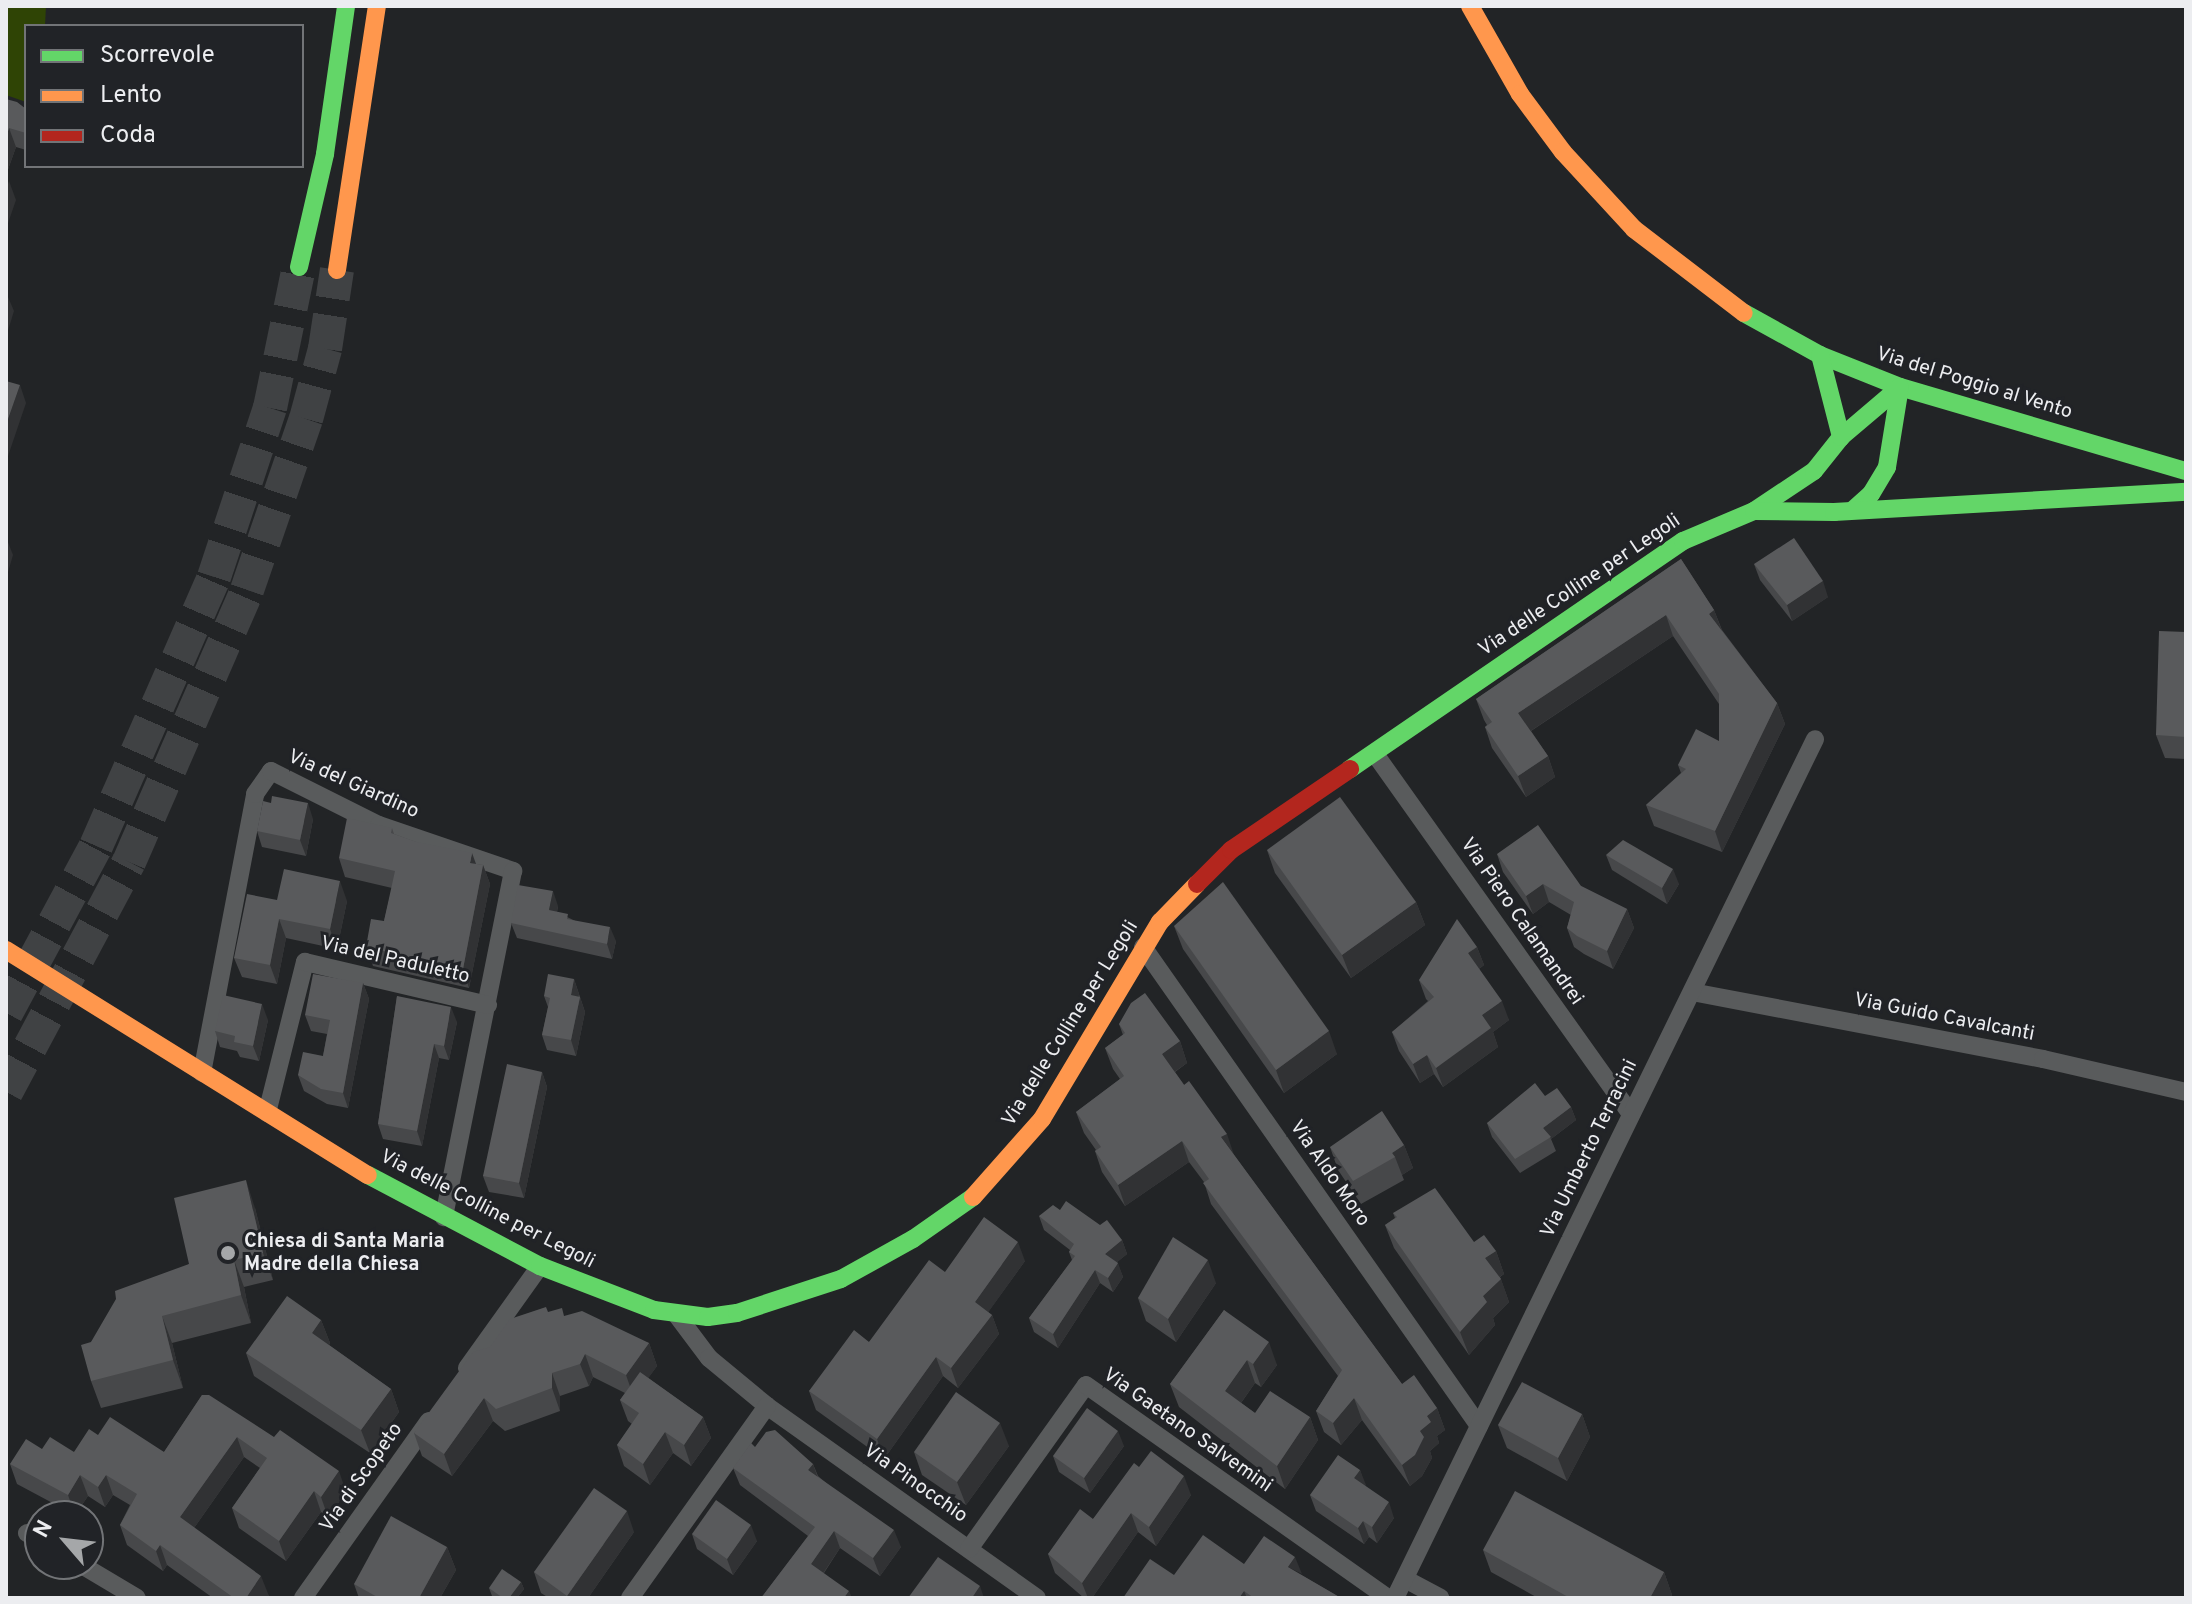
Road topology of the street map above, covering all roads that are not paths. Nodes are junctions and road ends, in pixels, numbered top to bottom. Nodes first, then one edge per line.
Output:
1 (346, 6) edge
2 (377, 6) edge
3 (1470, 6) edge
4 (299, 267) tunnel mouth
5 (337, 270) tunnel mouth
6 (1820, 355) junction
7 (1900, 387) junction
8 (1841, 437) junction
9 (2186, 471) edge
10 (2186, 492) edge
11 (1853, 510) junction
12 (1754, 511) junction
13 (1815, 739) dead end
14 (1375, 754) junction
15 (1143, 947) junction
16 (6, 950) edge
17 (1692, 992) junction
18 (488, 1005) junction
19 (202, 1073) junction
20 (2186, 1092) edge
21 (267, 1113) junction
22 (1631, 1114) junction
23 (444, 1217) junction
24 (540, 1266) junction
25 (676, 1314) junction
26 (458, 1381) edge
27 (439, 1406) edge
28 (767, 1406) junction
29 (1479, 1426) junction
30 (969, 1549) junction
31 (104, 1578) edge
32 (1405, 1579) junction
33 (137, 1598) edge
34 (303, 1598) edge
35 (630, 1598) edge
36 (1037, 1598) edge
37 (1388, 1598) edge
38 (1395, 1598) edge
39 (1440, 1598) edge

1 - 4 main road
2 - 5 main road
3 - 6 main road, Via del Poggio al Vento
6 - 7 main road, Via del Poggio al Vento
6 - 8 main road
7 - 8 main road
7 - 9 main road, Via del Poggio al Vento
7 - 11 main road
8 - 12 main road
10 - 11 main road
11 - 12 main road
12 - 14 main road, Via delle Colline per Legoli
13 - 17 street, Via Umberto Terracini
14 - 15 main road, Via delle Colline per Legoli
14 - 22 street, Via Piero Calamandrei
15 - 25 main road, Via delle Colline per Legoli
15 - 29 street, Via Aldo Moro
16 - 19 main road, Via delle Colline per Legoli
17 - 20 street, Via Guido Cavalcanti
17 - 22 street, Via Umberto Terracini
18 - 19 street, Via del Giardino
18 - 21 street, Via del Paduletto
18 - 23 street, Via del Giardino
19 - 21 main road, Via delle Colline per Legoli
21 - 23 main road, Via delle Colline per Legoli
22 - 29 street, Via Umberto Terracini
23 - 24 main road, Via delle Colline per Legoli
24 - 25 main road, Via delle Colline per Legoli
24 - 26 street
25 - 28 street, Via Pinocchio
27 - 34 street, Via di Scopeto
28 - 30 street, Via Pinocchio
28 - 35 street
29 - 32 street, Via Umberto Terracini
30 - 36 street, Via Pinocchio
30 - 37 street, Via Gaetano Salvemini
31 - 33 street
32 - 38 street, Via Umberto Terracini
32 - 39 street

